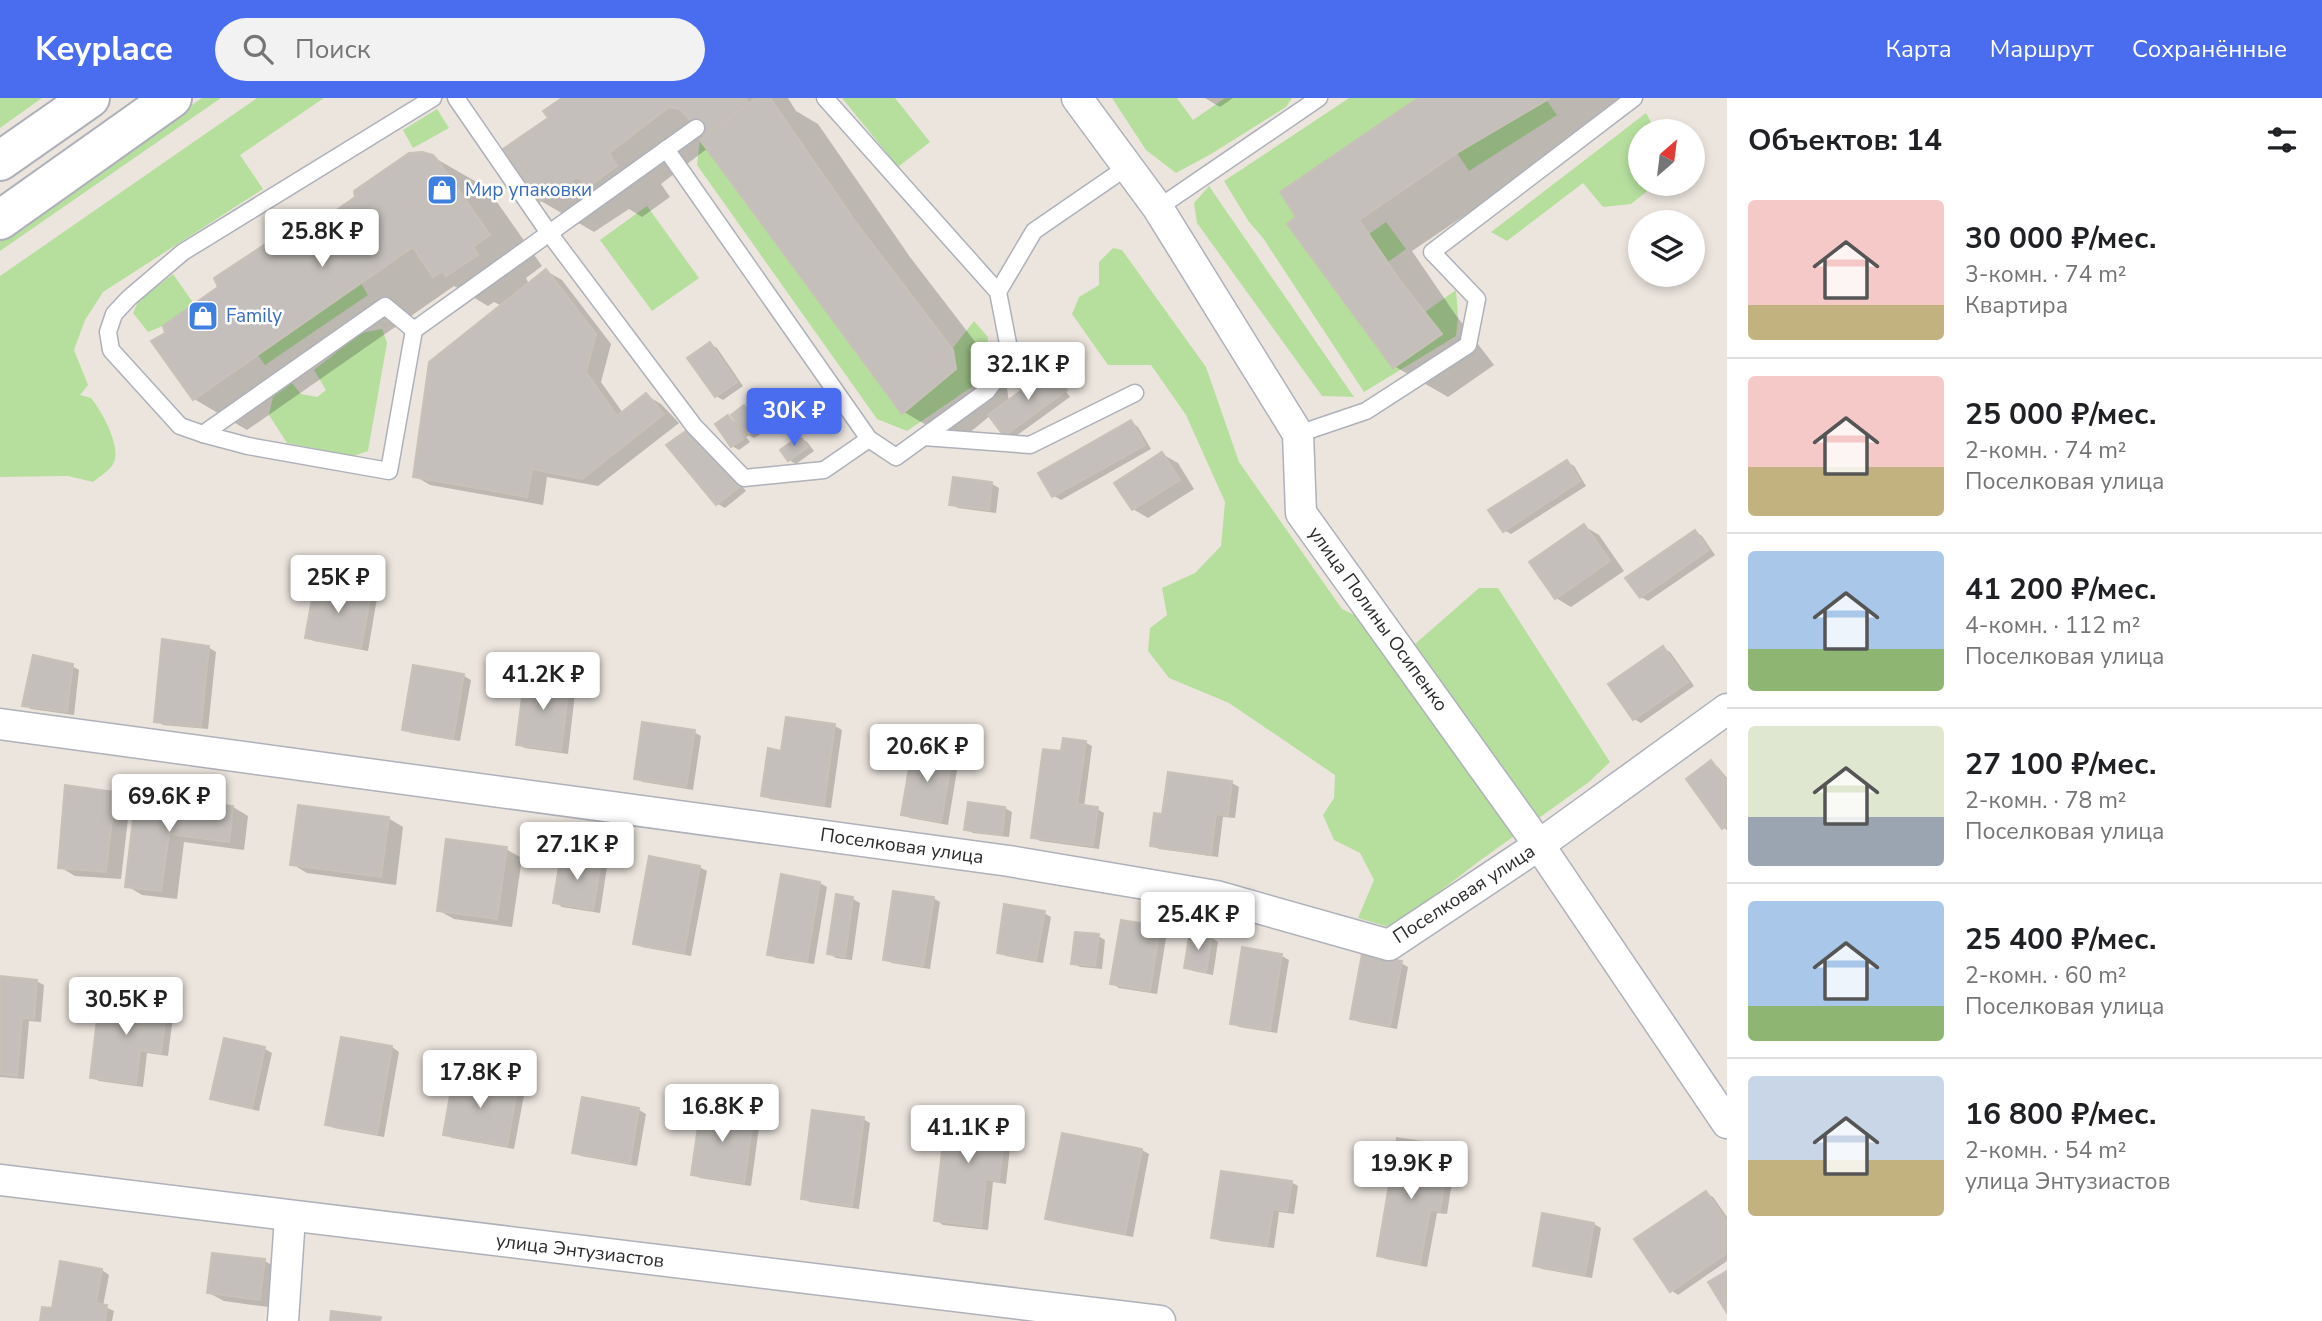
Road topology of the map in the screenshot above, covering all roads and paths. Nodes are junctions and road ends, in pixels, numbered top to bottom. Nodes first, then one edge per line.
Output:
1 (90, 98) edge
2 (172, 98) edge
3 (433, 98) edge
4 (825, 98) edge
5 (1077, 98) edge
6 (1319, 98) edge
7 (1634, 98) edge
8 (458, 99) edge
9 (696, 128) dead end
10 (666, 149) junction
11 (0, 161) edge
12 (1127, 167) junction
13 (1158, 208) junction
14 (0, 220) edge
15 (550, 233) junction
16 (998, 292) junction
17 (414, 330) junction
18 (1135, 393) dead end
19 (203, 434) junction
20 (1298, 434) junction
21 (924, 437) junction
22 (869, 439) junction
23 (1727, 709) edge
24 (0, 724) edge
25 (1539, 845) junction
26 (1727, 1123) edge
27 (0, 1180) edge
28 (290, 1217) junction
29 (1056, 1315) edge
30 (283, 1321) edge
31 (1160, 1321) edge

1 - 11 main road
2 - 14 main road
3 - 19 lane
4 - 16 lane
5 - 12 street, улица Полины Осипенко
6 - 13 lane
7 - 20 lane
8 - 15 lane
9 - 10 lane
10 - 15 lane
10 - 22 lane
12 - 13 street, улица Полины Осипенко
12 - 16 lane
13 - 20 street, улица Полины Осипенко
15 - 17 lane
15 - 22 lane
16 - 21 lane
17 - 19 lane
17 - 19 lane
18 - 21 lane
20 - 25 street, улица Полины Осипенко
21 - 22 lane
23 - 25 street, Поселковая улица
24 - 25 street, Поселковая улица
25 - 26 street, улица Полины Осипенко
27 - 28 street, улица Энтузиастов
28 - 29 street, улица Энтузиастов
28 - 30 street
29 - 31 street, улица Энтузиастов

